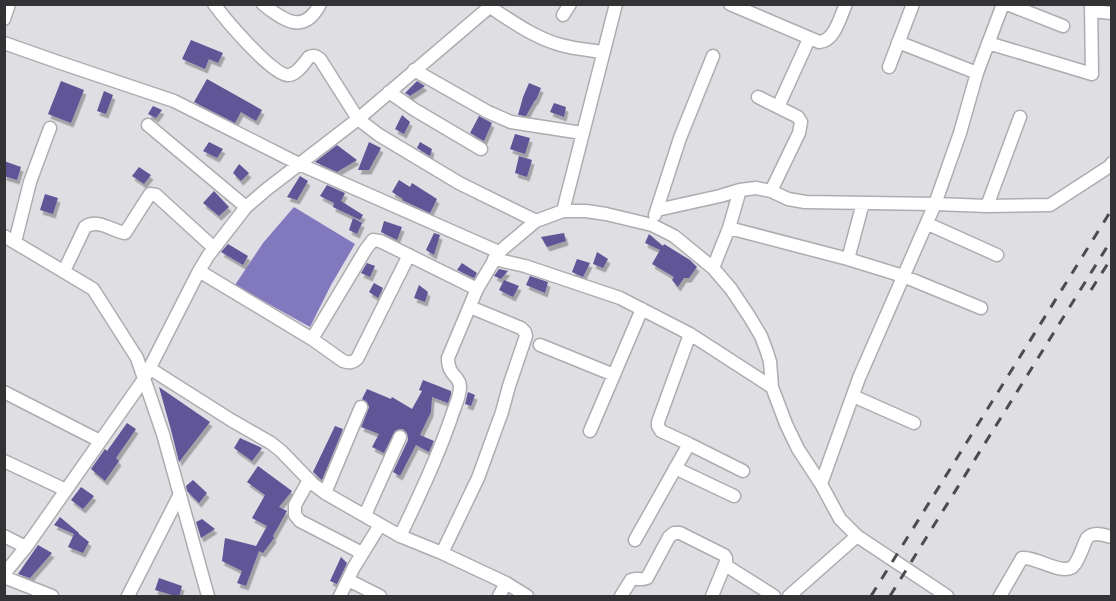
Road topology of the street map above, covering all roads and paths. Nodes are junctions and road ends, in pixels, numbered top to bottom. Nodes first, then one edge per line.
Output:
1 (9, 4) edge
2 (214, 4) edge
3 (263, 4) edge
4 (320, 4) edge
5 (616, 4) edge
6 (729, 4) edge
7 (846, 4) edge
8 (913, 4) edge
9 (1005, 4) edge
10 (491, 6) edge
11 (1091, 8) edge
12 (279, 10) edge
13 (1112, 13) edge
14 (4, 19) edge
15 (1063, 26) dead end
16 (809, 39) junction
17 (898, 42) junction
18 (4, 43) edge
19 (988, 43) junction
20 (603, 52) junction
21 (713, 56) dead end
22 (889, 67) dead end
23 (414, 70) junction
24 (977, 73) junction
25 (389, 92) junction
26 (758, 96) dead end
27 (778, 107) junction
28 (1020, 117) dead end
29 (358, 119) junction
30 (148, 125) dead end
31 (50, 128) dead end
32 (582, 133) junction
33 (481, 149) dead end
34 (1112, 163) edge
35 (299, 165) junction
36 (740, 190) junction
37 (771, 191) junction
38 (863, 203) junction
39 (935, 204) junction
40 (987, 206) junction
41 (246, 207) junction
42 (657, 210) junction
43 (562, 211) junction
44 (536, 221) junction
45 (928, 224) junction
46 (652, 225) junction
47 (729, 228) junction
48 (10, 239) edge
49 (214, 248) junction
50 (409, 255) junction
51 (997, 255) dead end
52 (496, 256) junction
53 (848, 260) junction
54 (713, 268) junction
55 (64, 271) junction
56 (199, 271) junction
57 (903, 276) junction
58 (477, 288) junction
59 (470, 307) junction
60 (981, 308) dead end
61 (642, 309) junction
62 (690, 334) junction
63 (312, 339) junction
64 (540, 345) dead end
65 (146, 374) junction
66 (614, 375) junction
67 (772, 387) junction
68 (4, 392) edge
69 (853, 396) junction
70 (361, 407) dead end
71 (914, 423) dead end
72 (590, 431) dead end
73 (400, 437) dead end
74 (100, 441) junction
75 (689, 444) junction
76 (4, 461) edge
77 (675, 468) junction
78 (743, 471) dead end
79 (309, 480) junction
80 (821, 484) junction
81 (66, 490) junction
82 (325, 493) junction
83 (180, 494) junction
84 (734, 496) dead end
85 (364, 515) junction
86 (380, 525) junction
87 (4, 536) edge
88 (400, 536) junction
89 (857, 536) junction
90 (1112, 537) edge
91 (635, 540) dead end
92 (26, 547) junction
93 (442, 553) junction
94 (362, 554) junction
95 (725, 565) junction
96 (4, 575) edge
97 (348, 580) junction
98 (506, 583) junction
99 (933, 593) edge
100 (52, 597) edge
101 (128, 597) edge
102 (208, 597) edge
103 (340, 597) edge
104 (380, 597) edge
105 (499, 597) edge
106 (528, 597) edge
107 (621, 597) edge
108 (712, 597) edge
109 (774, 597) edge
110 (789, 597) edge
111 (947, 597) edge
112 (1000, 597) edge

1 - 14 street
2 - 29 street
3 - 12 street
4 - 12 street
5 - 20 street
6 - 16 street
7 - 16 street
8 - 17 street
9 - 15 street
9 - 19 street
10 - 20 street
10 - 23 street
11 - 13 street
11 - 19 street
16 - 27 street
17 - 22 street
17 - 24 street
18 - 35 street
19 - 24 street
20 - 32 street
21 - 42 street
23 - 25 street
23 - 32 street
24 - 39 street
25 - 29 street
25 - 33 street
26 - 27 street
27 - 37 street
28 - 40 street
29 - 35 street
29 - 44 street
30 - 41 street
31 - 48 street
32 - 43 street
34 - 40 street
35 - 41 street
35 - 52 street
36 - 37 street
36 - 42 street
36 - 47 street
37 - 38 street
38 - 39 street
38 - 53 street
39 - 40 street
39 - 45 street
41 - 49 street
42 - 46 street
43 - 44 street
43 - 46 street
44 - 52 street
45 - 51 street
45 - 57 street
46 - 54 street
47 - 53 street
47 - 54 street
48 - 55 street
49 - 55 street
49 - 56 street
50 - 58 street
50 - 63 street
50 - 63 street
52 - 58 street
52 - 61 street
53 - 57 street
54 - 67 street
55 - 65 street
56 - 63 street
56 - 65 street
57 - 60 street
57 - 69 street
58 - 59 street
59 - 88 street
59 - 93 street
61 - 62 street
61 - 66 street
62 - 67 street
62 - 75 street
64 - 66 street
65 - 74 street
65 - 79 street
65 - 83 street
66 - 72 street
67 - 80 street
68 - 74 street
69 - 71 street
69 - 80 street
70 - 82 street
73 - 85 street
74 - 81 street
75 - 77 street
75 - 78 street
76 - 81 street
77 - 84 street
77 - 91 street
79 - 82 street
79 - 94 street
80 - 89 street
81 - 92 street
82 - 85 street
83 - 101 street
83 - 102 street
85 - 86 street
86 - 88 street
86 - 94 street
87 - 92 street
88 - 93 street
89 - 99 street
89 - 110 street
90 - 112 street
92 - 96 street
93 - 98 street
94 - 97 street
95 - 107 street
95 - 108 street
95 - 109 street
96 - 100 street
97 - 103 street
97 - 104 street
98 - 105 street
98 - 106 street
99 - 111 street

